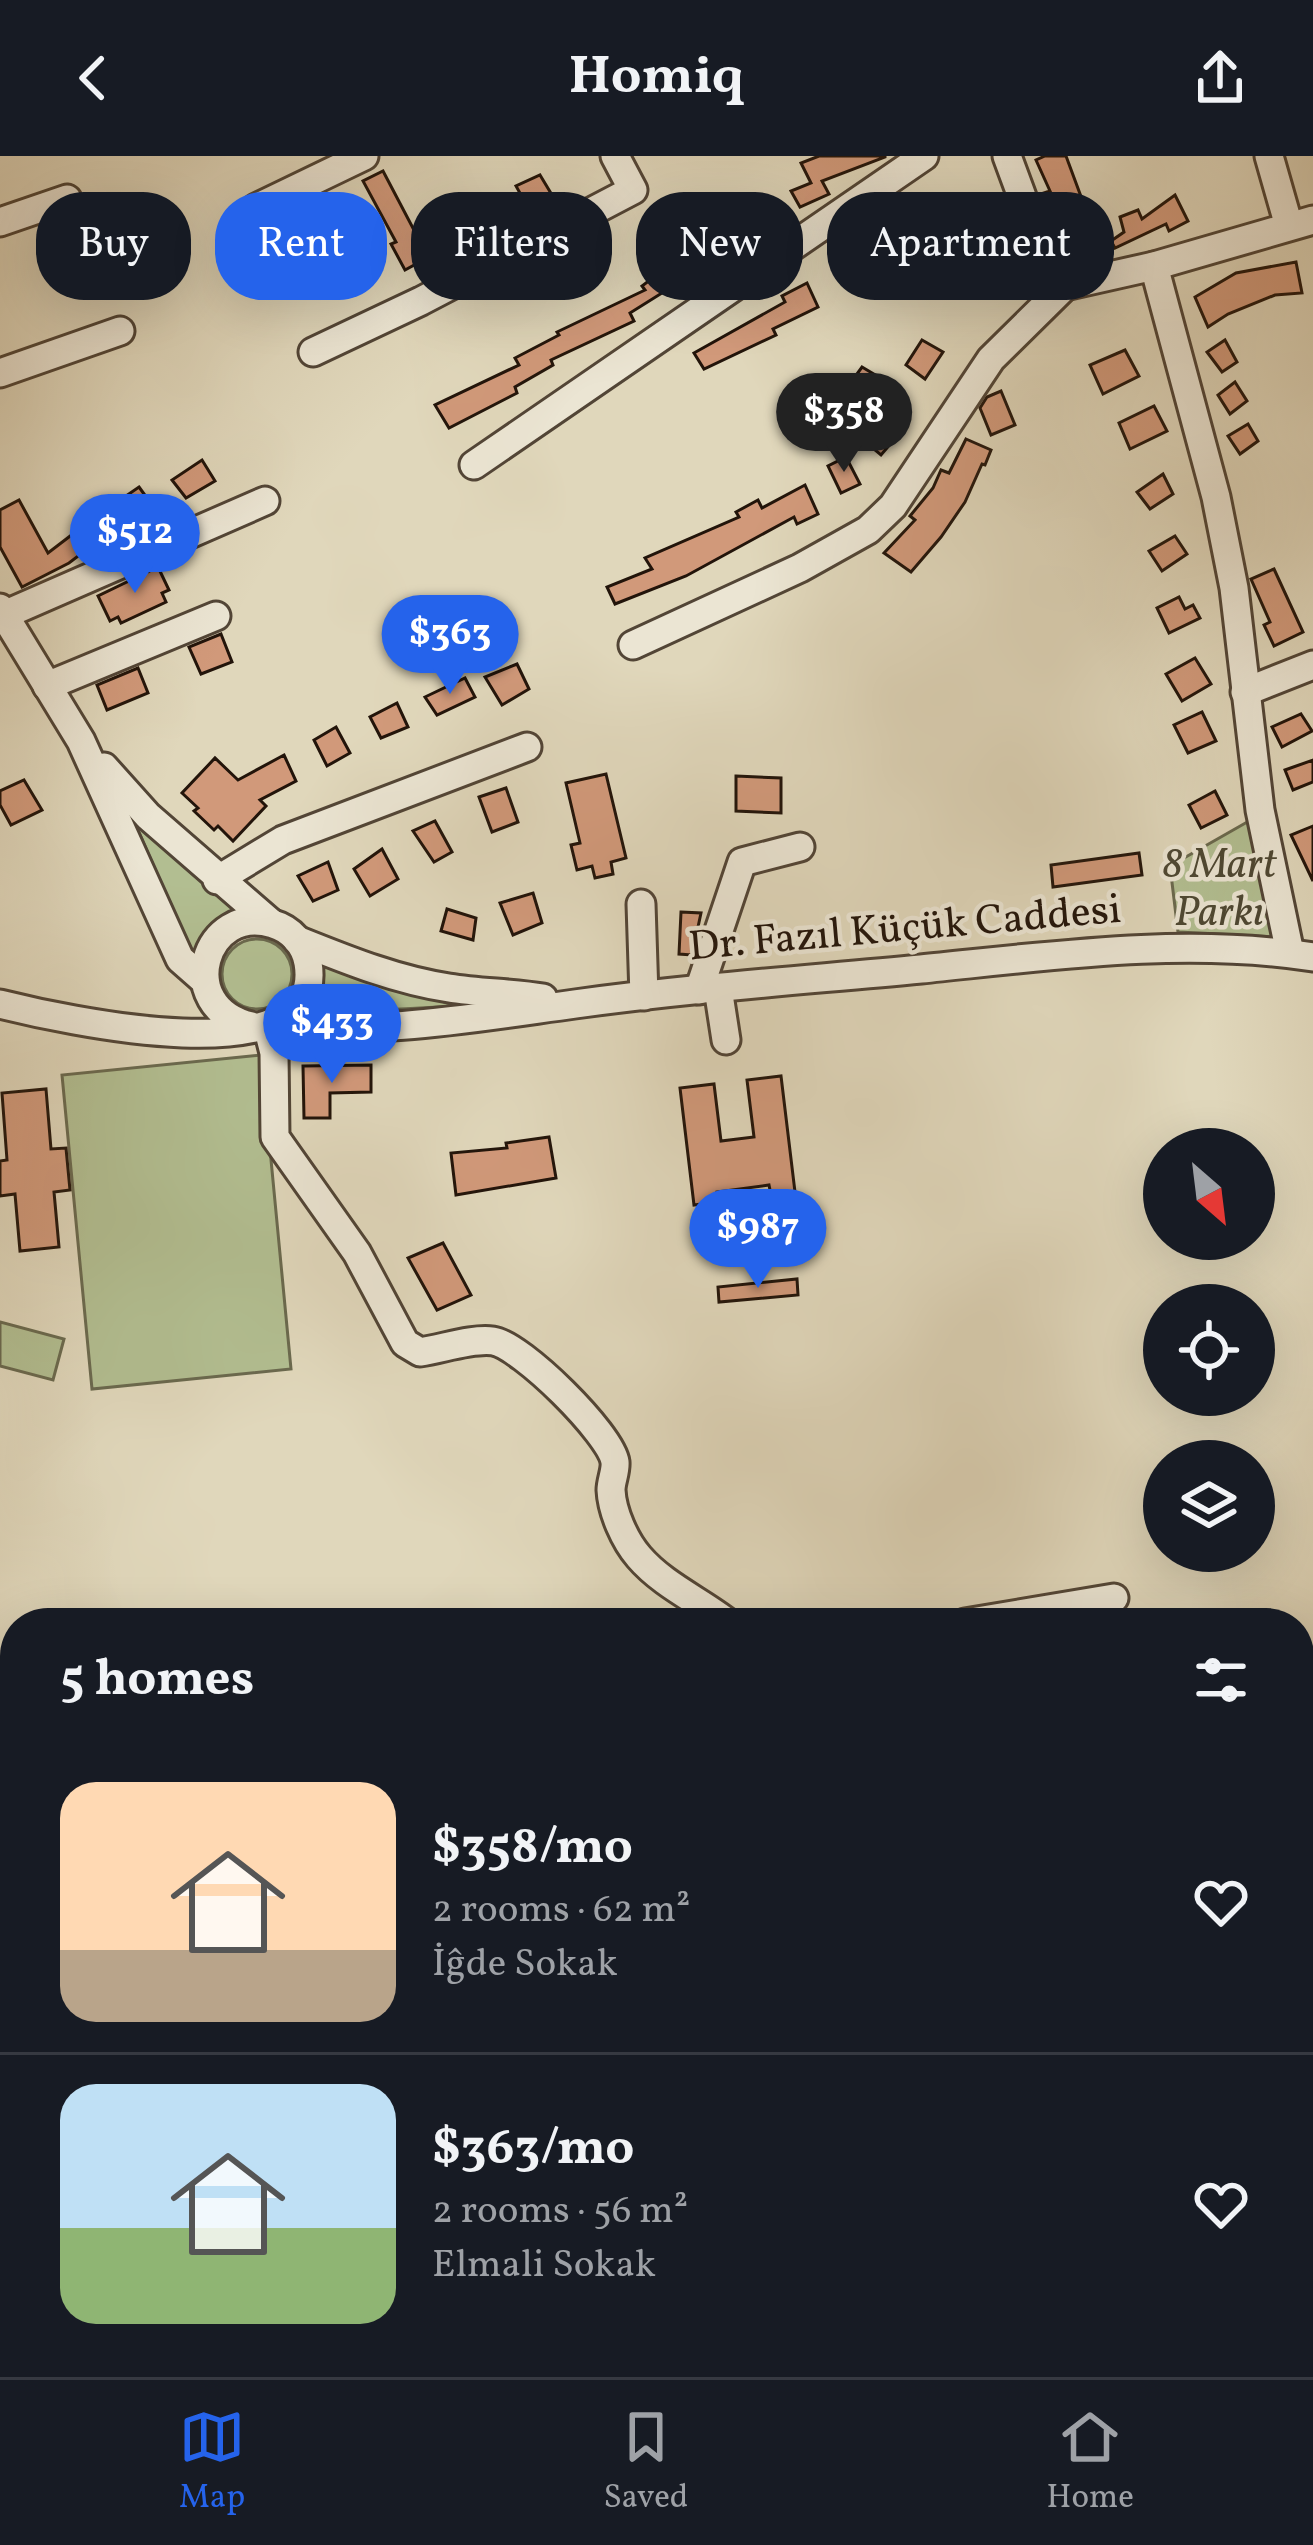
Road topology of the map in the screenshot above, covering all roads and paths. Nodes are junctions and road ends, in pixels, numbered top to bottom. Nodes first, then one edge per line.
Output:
1 (364, 156) edge
2 (615, 156) edge
3 (924, 156) edge
4 (1007, 156) edge
5 (1269, 156) edge
6 (289, 192) edge
7 (1020, 192) edge
8 (36, 210) edge
9 (0, 222) edge
10 (1301, 223) edge
11 (1154, 266) junction
12 (1114, 275) edge
13 (1051, 300) edge
14 (120, 331) dead end
15 (313, 352) dead end
16 (0, 373) edge
17 (474, 464) dead end
18 (265, 501) dead end
19 (2, 611) edge
20 (216, 616) dead end
21 (633, 645) dead end
22 (1313, 665) edge
23 (47, 686) junction
24 (1245, 692) junction
25 (81, 741) junction
26 (527, 747) dead end
27 (800, 847) dead end
28 (218, 880) junction
29 (640, 904) dead end
30 (270, 922) junction
31 (297, 940) junction
32 (1301, 955) edge
33 (206, 986) junction
34 (708, 989) junction
35 (644, 996) junction
36 (0, 1004) edge
37 (576, 1004) junction
38 (265, 1024) junction
39 (158, 1034) junction
40 (726, 1040) dead end
41 (1114, 1598) dead end
42 (705, 1608) edge
43 (1054, 1608) edge

1 - 6 street
2 - 15 street
3 - 17 street
4 - 7 street
5 - 10 street
8 - 9 street
10 - 11 street
11 - 12 street
11 - 24 street
13 - 21 street
14 - 16 street
18 - 19 street
19 - 23 street
20 - 23 street
22 - 24 street
23 - 25 street
24 - 32 street
25 - 28 street
25 - 33 street
26 - 28 street
27 - 34 street
28 - 30 street
29 - 35 street
30 - 31 street
30 - 33 street
31 - 37 street, Dr. Fazıl Küçük Caddesi
31 - 38 street
32 - 34 street, Dr. Fazıl Küçük Caddesi
33 - 38 street
33 - 39 street
34 - 35 street, Dr. Fazıl Küçük Caddesi
34 - 40 street
35 - 37 street, Dr. Fazıl Küçük Caddesi
36 - 39 street, Dr. Fazıl Küçük Caddesi
37 - 38 street, Dr. Fazıl Küçük Caddesi
38 - 39 street, Dr. Fazıl Küçük Caddesi
38 - 42 street
41 - 43 street

